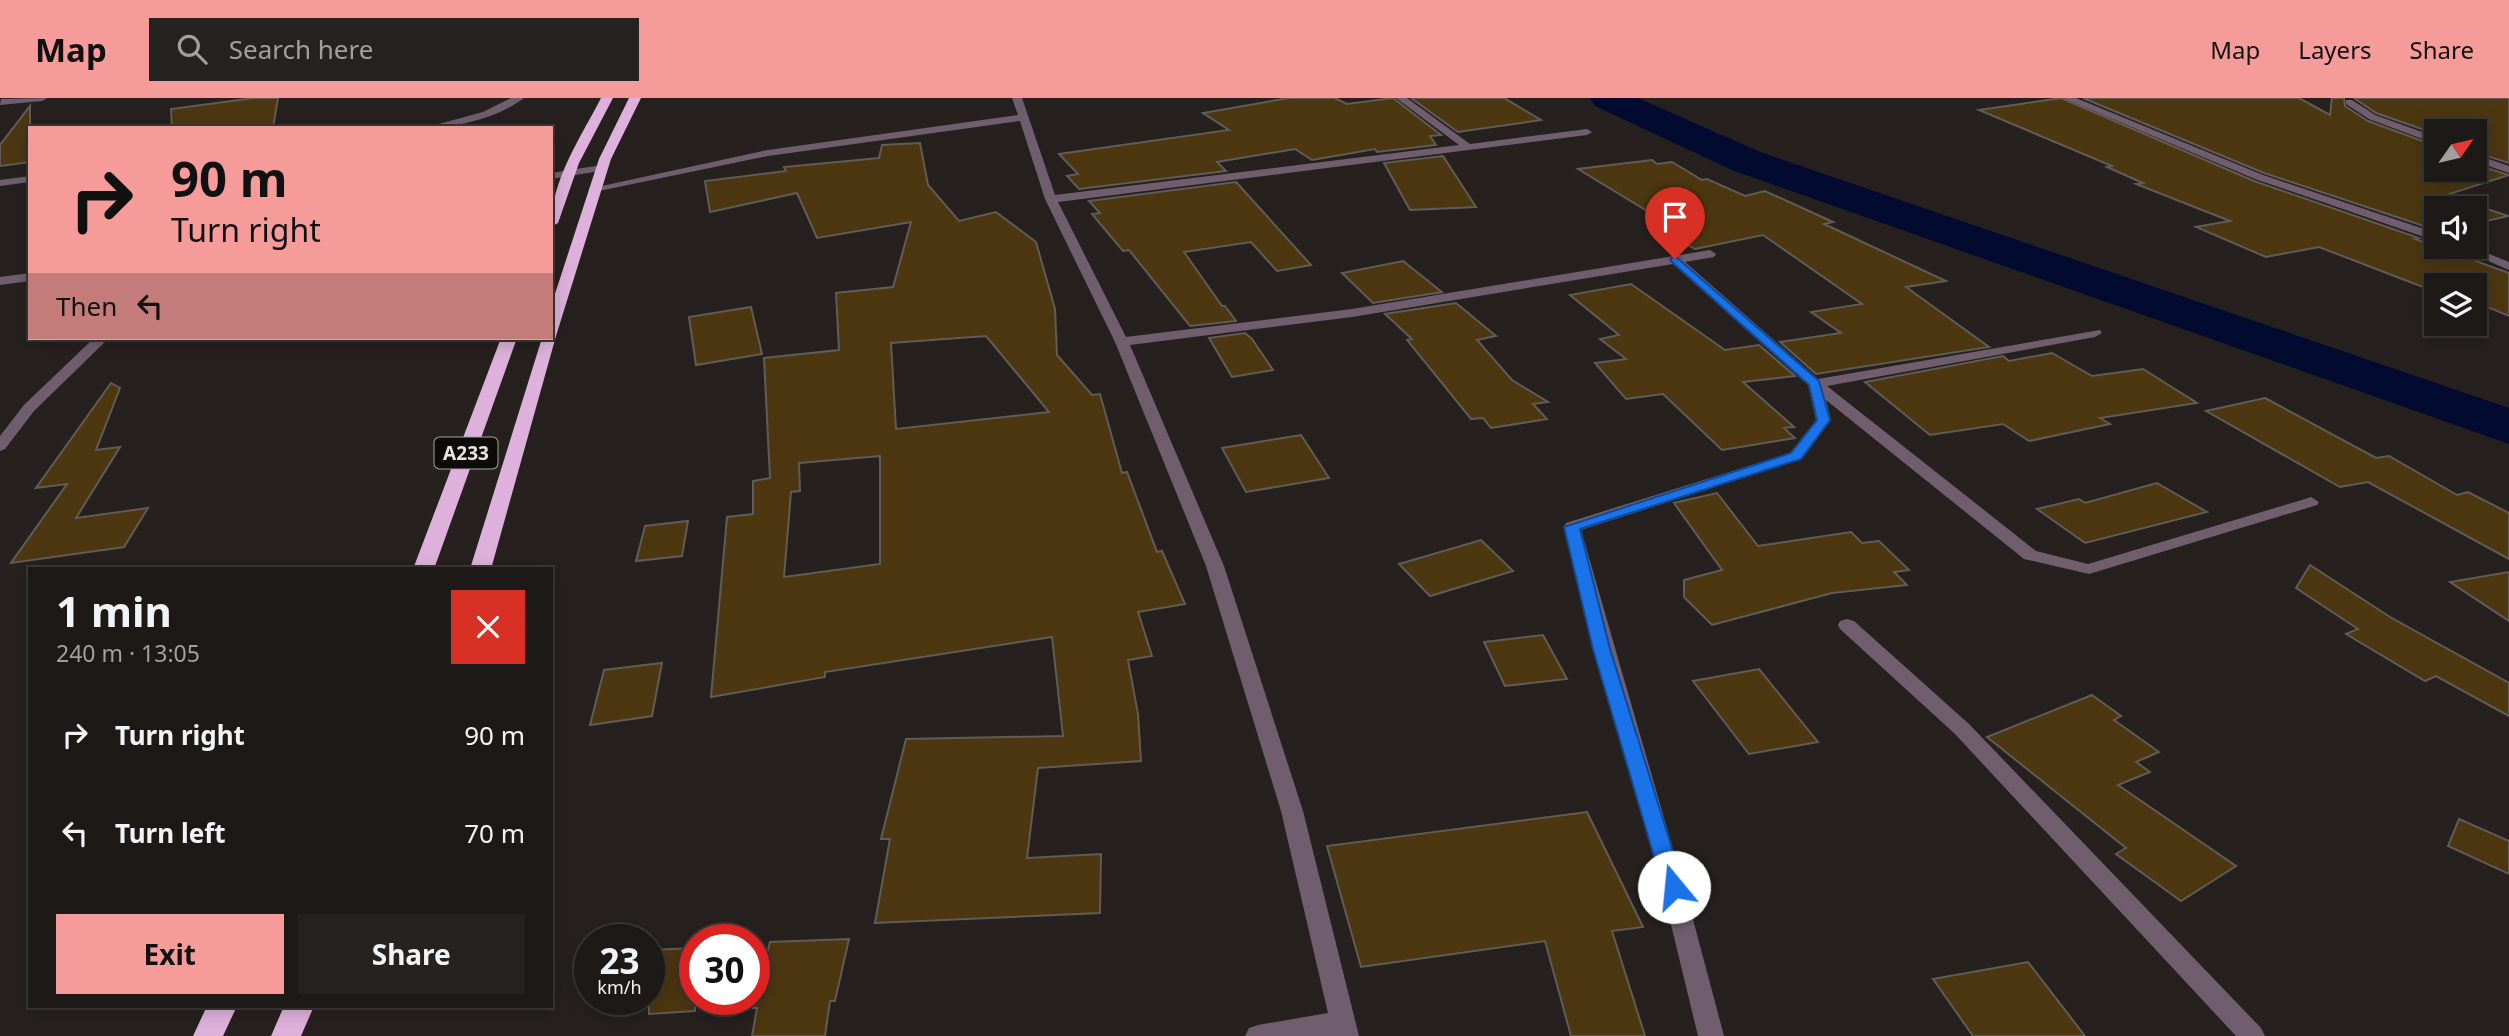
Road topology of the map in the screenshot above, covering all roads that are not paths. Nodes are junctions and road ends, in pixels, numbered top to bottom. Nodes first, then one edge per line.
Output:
1 (42, 98) edge
2 (519, 98) edge
3 (607, 98) edge
4 (635, 98) edge
5 (1017, 98) edge
6 (1401, 98) edge
7 (2068, 98) edge
8 (2, 100) edge
9 (2349, 102) dead end
10 (1025, 117) junction
11 (437, 126) edge
12 (1587, 132) dead end
13 (2424, 136) edge
14 (1466, 145) junction
15 (2487, 162) edge
16 (602, 168) junction
17 (2509, 170) edge
18 (570, 173) junction
19 (553, 176) edge
20 (28, 179) edge
21 (0, 183) edge
22 (594, 189) junction
23 (1051, 199) junction
24 (553, 218) edge
25 (2424, 233) edge
26 (1710, 254) dead end
27 (2487, 257) edge
28 (1675, 259) junction
29 (2509, 266) edge
30 (28, 277) edge
31 (0, 281) edge
32 (553, 325) edge
33 (2095, 333) dead end
34 (100, 340) edge
35 (508, 340) edge
36 (549, 340) edge
37 (1122, 342) junction
38 (1815, 384) junction
39 (0, 446) edge
40 (2311, 502) dead end
41 (424, 567) edge
42 (481, 567) edge
43 (1847, 625) dead end
44 (221, 1008) edge
45 (298, 1008) edge
46 (1344, 1029) edge
47 (208, 1036) edge
48 (286, 1036) edge
49 (1258, 1036) edge
50 (1711, 1036) edge
51 (2252, 1036) edge

1 - 8 street
2 - 11 street
3 - 18 highway
4 - 16 highway
5 - 10 street
6 - 14 street
7 - 25 street
9 - 13 street
10 - 22 street
10 - 23 street
12 - 14 street
14 - 23 street
15 - 17 street
16 - 18 street
16 - 22 highway
18 - 19 street
18 - 24 highway
20 - 21 street
22 - 32 highway
23 - 37 street
26 - 28 street
27 - 29 street
28 - 37 street
28 - 38 street
30 - 31 street
33 - 38 street
34 - 39 street
35 - 41 highway, A233
36 - 42 highway, A233
37 - 46 street
38 - 40 street
38 - 50 street
43 - 51 street
44 - 47 highway
45 - 48 highway
46 - 49 street

